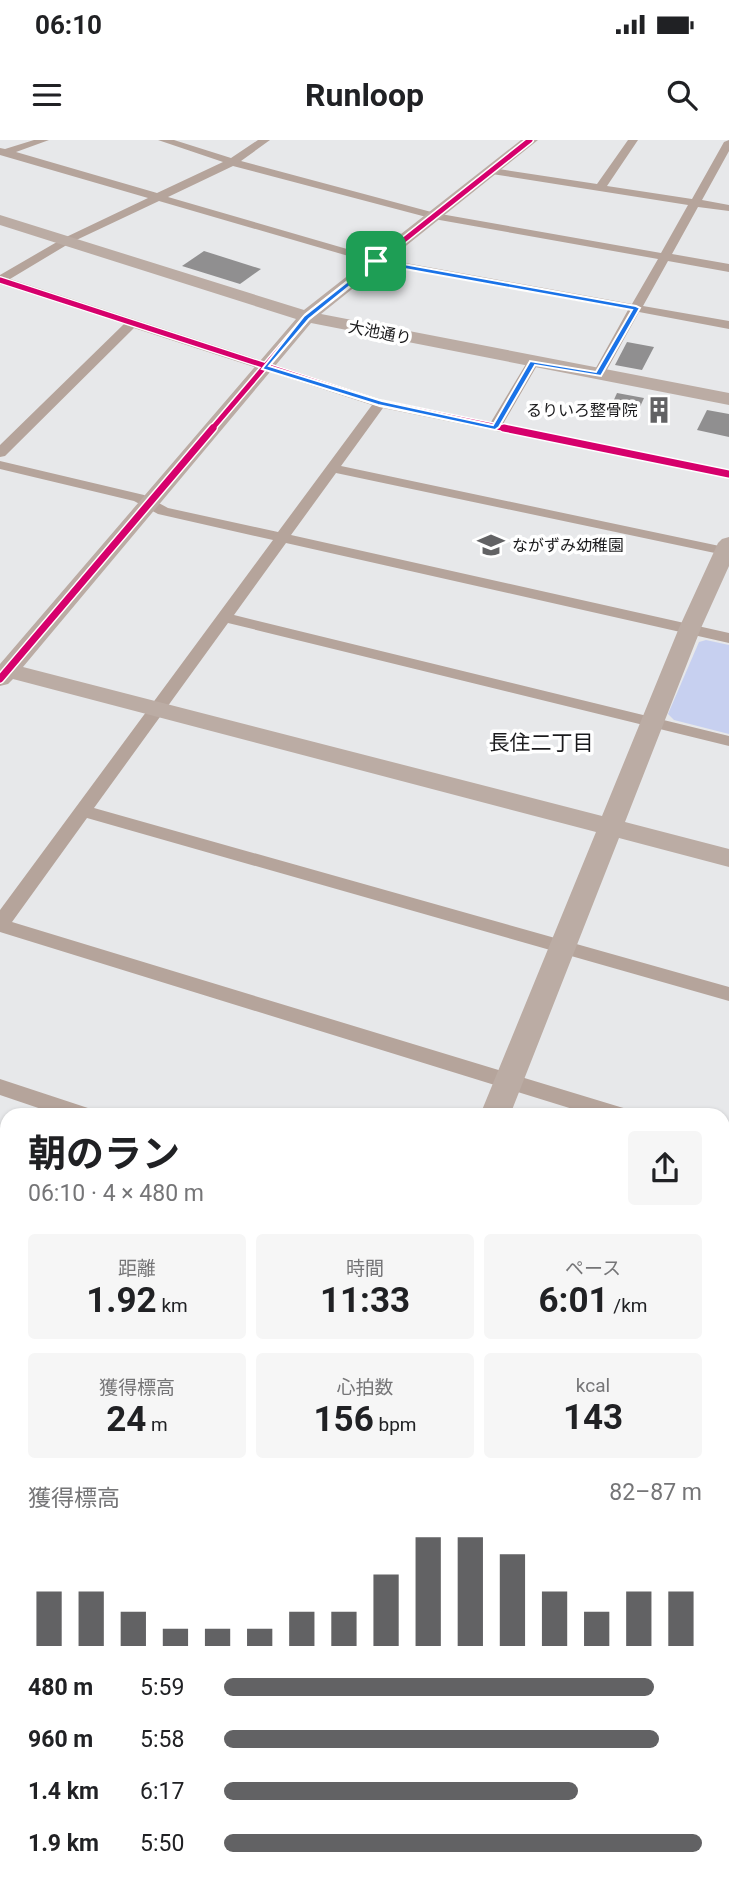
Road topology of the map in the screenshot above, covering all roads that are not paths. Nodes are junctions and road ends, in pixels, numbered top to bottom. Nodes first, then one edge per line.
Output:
1 (44, 140) edge
2 (163, 140) edge
3 (265, 140) edge
4 (530, 140) edge
5 (633, 140) edge
6 (729, 142) edge
7 (2, 153) edge
8 (232, 162) junction
9 (492, 170) junction
10 (600, 188) junction
11 (157, 198) junction
12 (695, 203) junction
13 (729, 208) edge
14 (434, 216) junction
15 (0, 220) edge
16 (66, 241) junction
17 (664, 256) junction
18 (376, 261) junction
19 (729, 268) edge
20 (0, 280) edge
21 (636, 308) junction
22 (307, 317) junction
23 (132, 323) junction
24 (729, 325) edge
25 (533, 362) junction
26 (264, 367) junction
27 (598, 375) junction
28 (729, 399) edge
29 (380, 403) junction
30 (495, 427) junction
31 (0, 453) edge
32 (0, 465) edge
33 (334, 469) junction
34 (729, 474) edge
35 (149, 505) junction
36 (281, 539) junction
37 (728, 549) edge
38 (223, 617) junction
39 (690, 628) junction
40 (729, 638) edge
41 (4, 674) edge
42 (155, 709) junction
43 (653, 722) junction
44 (729, 741) edge
45 (83, 811) junction
46 (611, 827) junction
47 (729, 858) edge
48 (0, 924) edge
49 (562, 947) junction
50 (729, 994) edge
51 (509, 1081) junction
52 (0, 1087) edge
53 (63, 1108) edge
54 (498, 1108) edge
55 (597, 1108) edge

1 - 7 street
2 - 8 street
3 - 8 street
4 - 9 street
5 - 10 street
6 - 12 street
7 - 11 street
8 - 11 street
8 - 14 street
9 - 10 street
9 - 14 street
10 - 12 street
11 - 16 street
11 - 18 street
12 - 13 street
12 - 17 street
14 - 17 street
14 - 18 street
15 - 16 street, 大池通り
16 - 20 street
16 - 22 street, 大池通り
17 - 19 street
17 - 21 street
18 - 21 street
18 - 22 street
20 - 23 street
21 - 24 street
21 - 27 street
22 - 25 street, 大池通り
22 - 26 street
23 - 26 street
23 - 31 street
25 - 27 street, 大池通り
25 - 30 street
26 - 29 street
26 - 35 street
27 - 28 street, 大池通り
29 - 30 street
29 - 33 street
30 - 34 street
32 - 35 street
33 - 36 street
33 - 37 street
35 - 36 street
35 - 41 street
36 - 38 street
36 - 39 street
37 - 39 street
38 - 42 street
38 - 43 street
39 - 40 street
39 - 43 street
41 - 42 street
42 - 45 street
42 - 46 street
43 - 44 street
43 - 46 street
45 - 48 street
45 - 49 street
46 - 47 street
46 - 49 street
48 - 51 street
49 - 50 street
49 - 51 street
51 - 54 street
51 - 55 street
52 - 53 street

